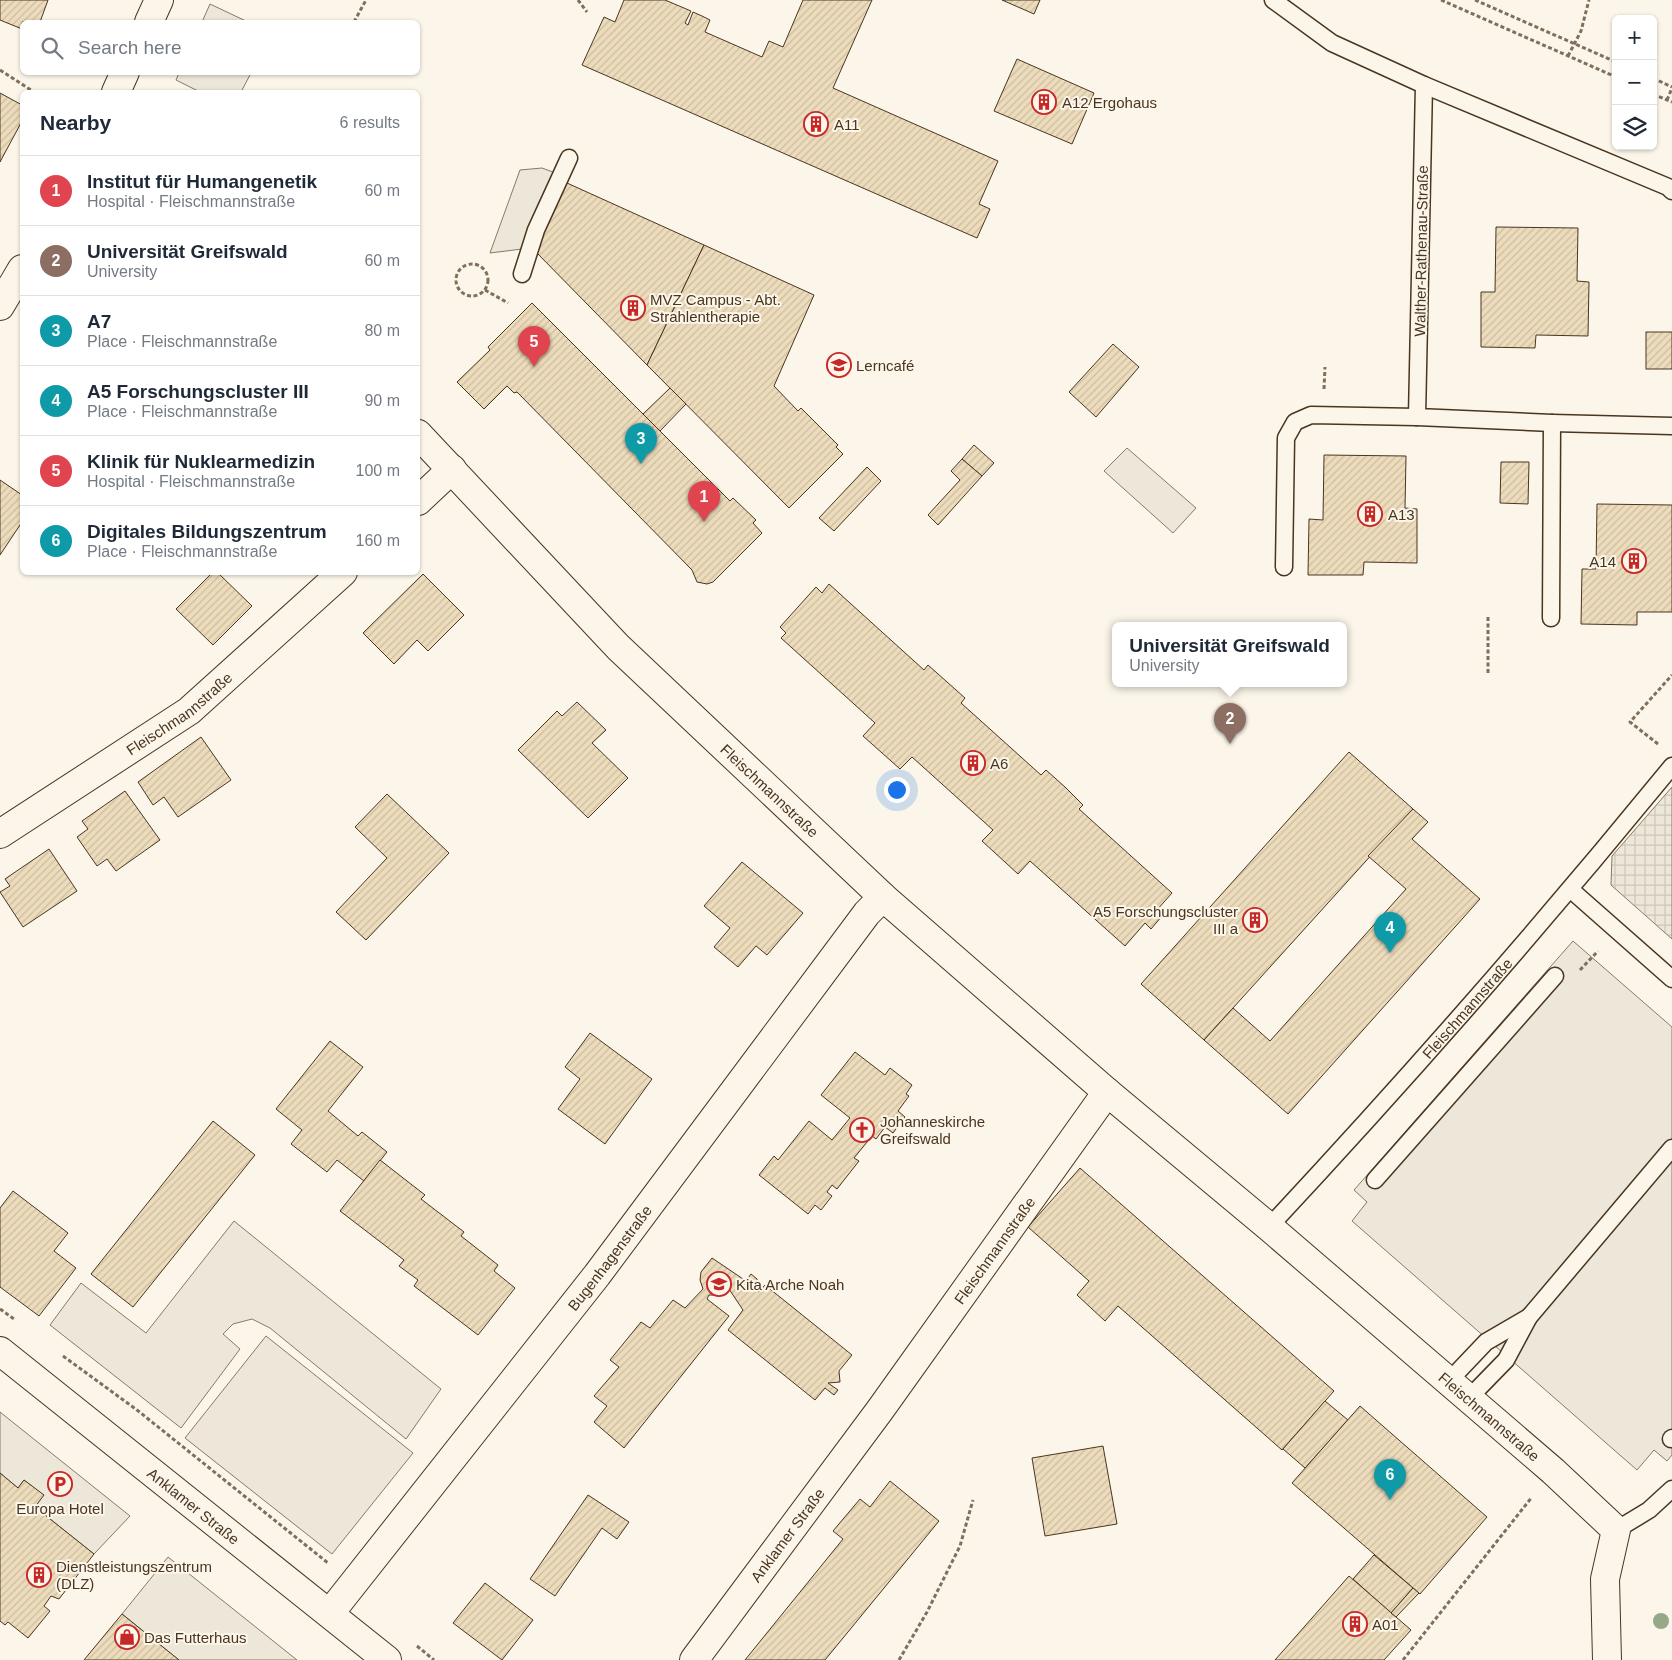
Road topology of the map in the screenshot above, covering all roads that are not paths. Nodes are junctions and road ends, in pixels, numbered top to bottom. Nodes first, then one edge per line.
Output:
1 (159, 0) edge
2 (1273, 0) edge
3 (149, 20) edge
4 (124, 75) edge
5 (1424, 85) junction
6 (117, 90) edge
7 (569, 158) dead end
8 (1672, 191) edge
9 (20, 272) edge
10 (522, 274) dead end
11 (0, 306) edge
12 (1418, 417) junction
13 (1552, 423) junction
14 (1672, 426) edge
15 (420, 436) edge
16 (452, 469) junction
17 (420, 499) edge
18 (1284, 567) dead end
19 (339, 575) edge
20 (1551, 618) dead end
21 (1672, 766) edge
22 (0, 834) edge
23 (1570, 889) junction
24 (883, 897) junction
25 (1555, 976) dead end
26 (1672, 979) edge
27 (1107, 1092) junction
28 (1672, 1148) edge
29 (1375, 1180) dead end
30 (1269, 1227) junction
31 (1529, 1318) junction
32 (0, 1351) edge
33 (1458, 1390) junction
34 (880, 1410) joint
35 (1672, 1489) edge
36 (1616, 1530) junction
37 (330, 1613) junction
38 (387, 1660) edge
39 (694, 1660) edge
40 (1607, 1660) edge

1 - 3 street
2 - 5 lane
4 - 6 street
5 - 8 lane
5 - 12 lane, Walther-Rathenau-Straße
7 - 10 lane
9 - 11 street
12 - 13 lane
12 - 18 lane
13 - 14 lane
13 - 20 lane
15 - 16 street, Fleischmannstraße
16 - 17 street
16 - 24 street, Fleischmannstraße
19 - 22 street, Fleischmannstraße
21 - 23 lane, Fleischmannstraße
23 - 26 lane
23 - 30 lane, Fleischmannstraße
24 - 27 street, Fleischmannstraße
24 - 37 street, Bugenhagenstraße
25 - 29 lane
27 - 30 street, Fleischmannstraße
27 - 34 street, Fleischmannstraße
28 - 31 lane
30 - 33 street, Fleischmannstraße
31 - 33 lane
31 - 33 lane
32 - 37 street, Anklamer Straße
33 - 36 street, Fleischmannstraße
34 - 39 street, Anklamer Straße
35 - 36 lane
36 - 40 street
37 - 38 street, Anklamer Straße

